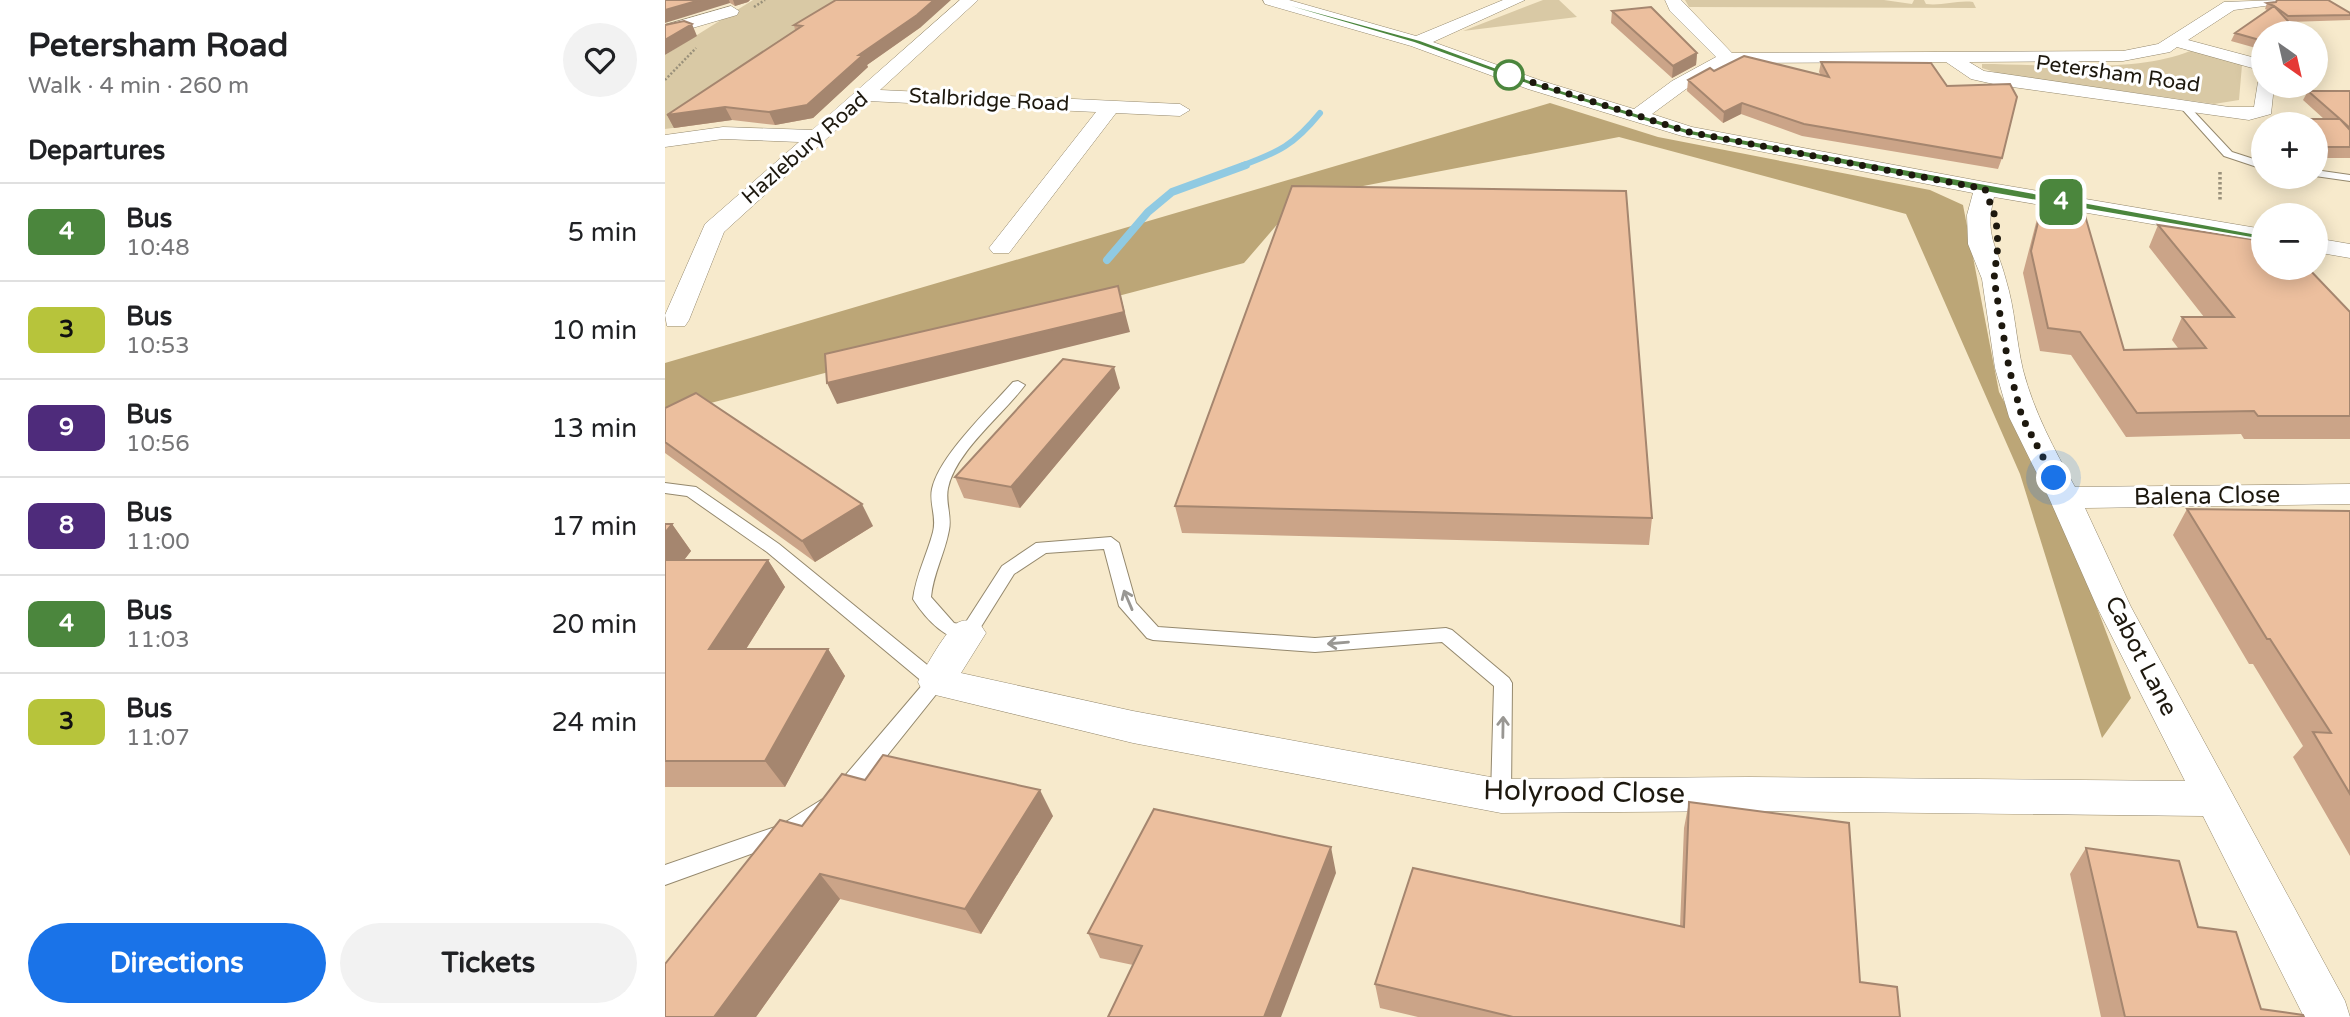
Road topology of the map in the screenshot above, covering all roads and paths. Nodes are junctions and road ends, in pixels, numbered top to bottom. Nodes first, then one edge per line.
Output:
1 (970, 0) edge
2 (1271, 0) edge
3 (1517, 0) edge
4 (1673, 0) edge
5 (2272, 0) edge
6 (731, 11) dead end
7 (665, 31) edge
8 (2177, 41) junction
9 (1417, 42) junction
10 (1946, 55) junction
11 (1727, 58) junction
12 (2251, 63) edge
13 (867, 95) junction
14 (2264, 98) edge
15 (1111, 106) junction
16 (2184, 106) junction
17 (1180, 110) dead end
18 (1636, 117) junction
19 (817, 136) junction
20 (665, 141) edge
21 (2228, 154) junction
22 (2251, 162) edge
23 (2328, 175) edge
24 (2350, 178) edge
25 (1985, 189) junction
26 (2221, 229) junction
27 (2251, 234) edge
28 (2328, 247) edge
29 (1001, 248) dead end
30 (2350, 251) edge
31 (676, 320) dead end
32 (1017, 385) dead end
33 (665, 488) edge
34 (2350, 494) edge
35 (2065, 498) junction
36 (968, 633) junction
37 (936, 682) junction
38 (1501, 796) junction
39 (2216, 799) junction
40 (665, 875) edge
41 (2329, 1017) edge

1 - 13 street, Hazlebury Road
2 - 9 street
3 - 9 street
4 - 11 street
5 - 8 street, Petersham Road
6 - 7 street
8 - 10 street, Petersham Road
8 - 12 street, Petersham Road
9 - 18 street
10 - 11 street, Petersham Road
10 - 16 street, Petersham Road
11 - 18 street, Petersham Road
13 - 15 street, Stalbridge Road
13 - 19 street, Hazlebury Road
14 - 16 street, Petersham Road
15 - 17 street, Stalbridge Road
15 - 29 street, Stalbridge Road
16 - 21 lane
18 - 25 street
19 - 20 street
19 - 31 street, Hazlebury Road
21 - 22 lane
21 - 26 path
23 - 24 lane
25 - 26 street
25 - 35 street, Cabot Lane
26 - 27 street
28 - 30 street
32 - 36 lane
33 - 37 lane
34 - 35 street, Balena Close
35 - 39 street, Cabot Lane
36 - 37 street
38 -> 36 lane
37 - 38 street, Holyrood Close
37 - 40 lane
38 - 39 street, Holyrood Close
39 - 41 street, Cabot Lane

